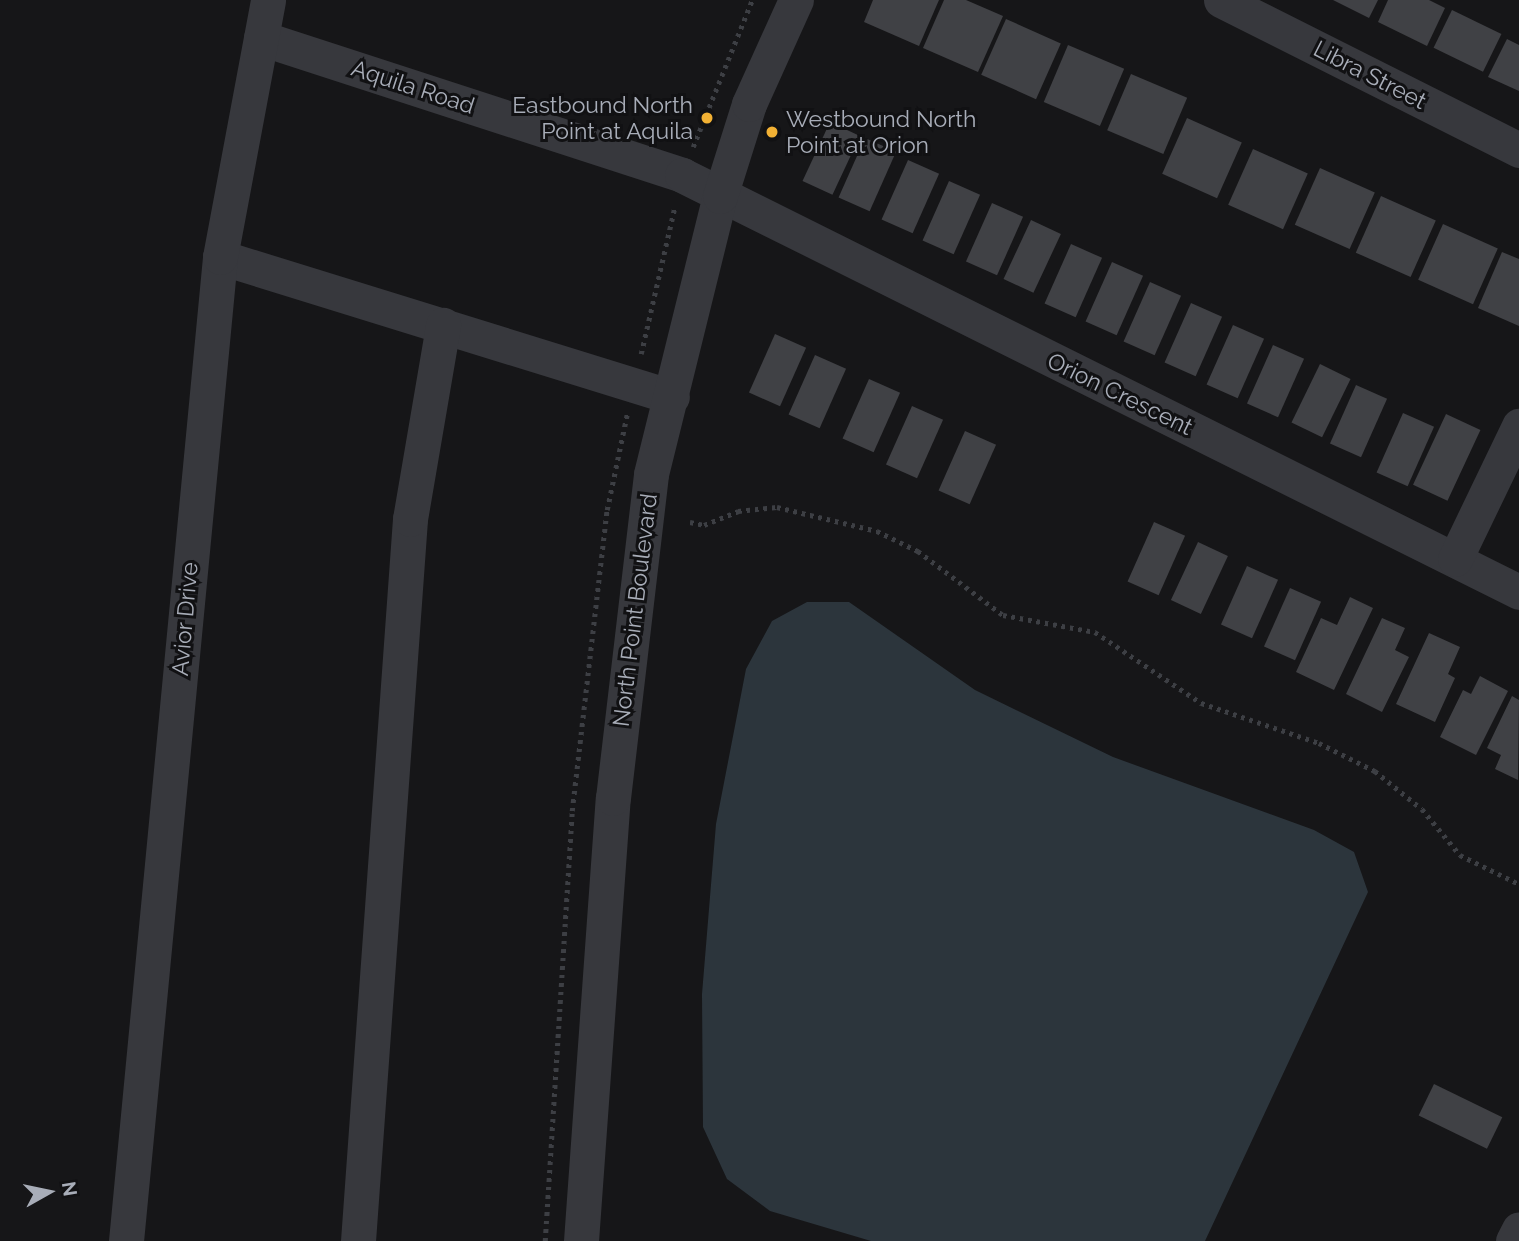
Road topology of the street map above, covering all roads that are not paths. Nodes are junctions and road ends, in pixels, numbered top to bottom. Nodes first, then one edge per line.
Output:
1 (268, 0) edge
2 (796, 0) edge
3 (1221, 0) edge
4 (261, 38) junction
5 (1519, 150) edge
6 (720, 196) junction
7 (220, 257) junction
8 (443, 325) junction
9 (672, 397) junction
10 (1519, 426) edge
11 (1455, 559) junction
12 (1519, 592) edge
13 (1519, 1229) edge
14 (126, 1241) edge
15 (358, 1241) edge
16 (581, 1241) edge
17 (1513, 1241) edge

1 - 4 street, Avior Drive
2 - 6 street, North Point Boulevard
3 - 5 street, Libra Street
4 - 6 street, Aquila Road
4 - 7 street, Avior Drive
6 - 9 street, North Point Boulevard
6 - 11 street, Orion Crescent
7 - 8 street
7 - 14 street, Avior Drive
8 - 9 street
8 - 15 street
9 - 16 street, North Point Boulevard
10 - 11 street
11 - 12 street, Orion Crescent
13 - 17 street

